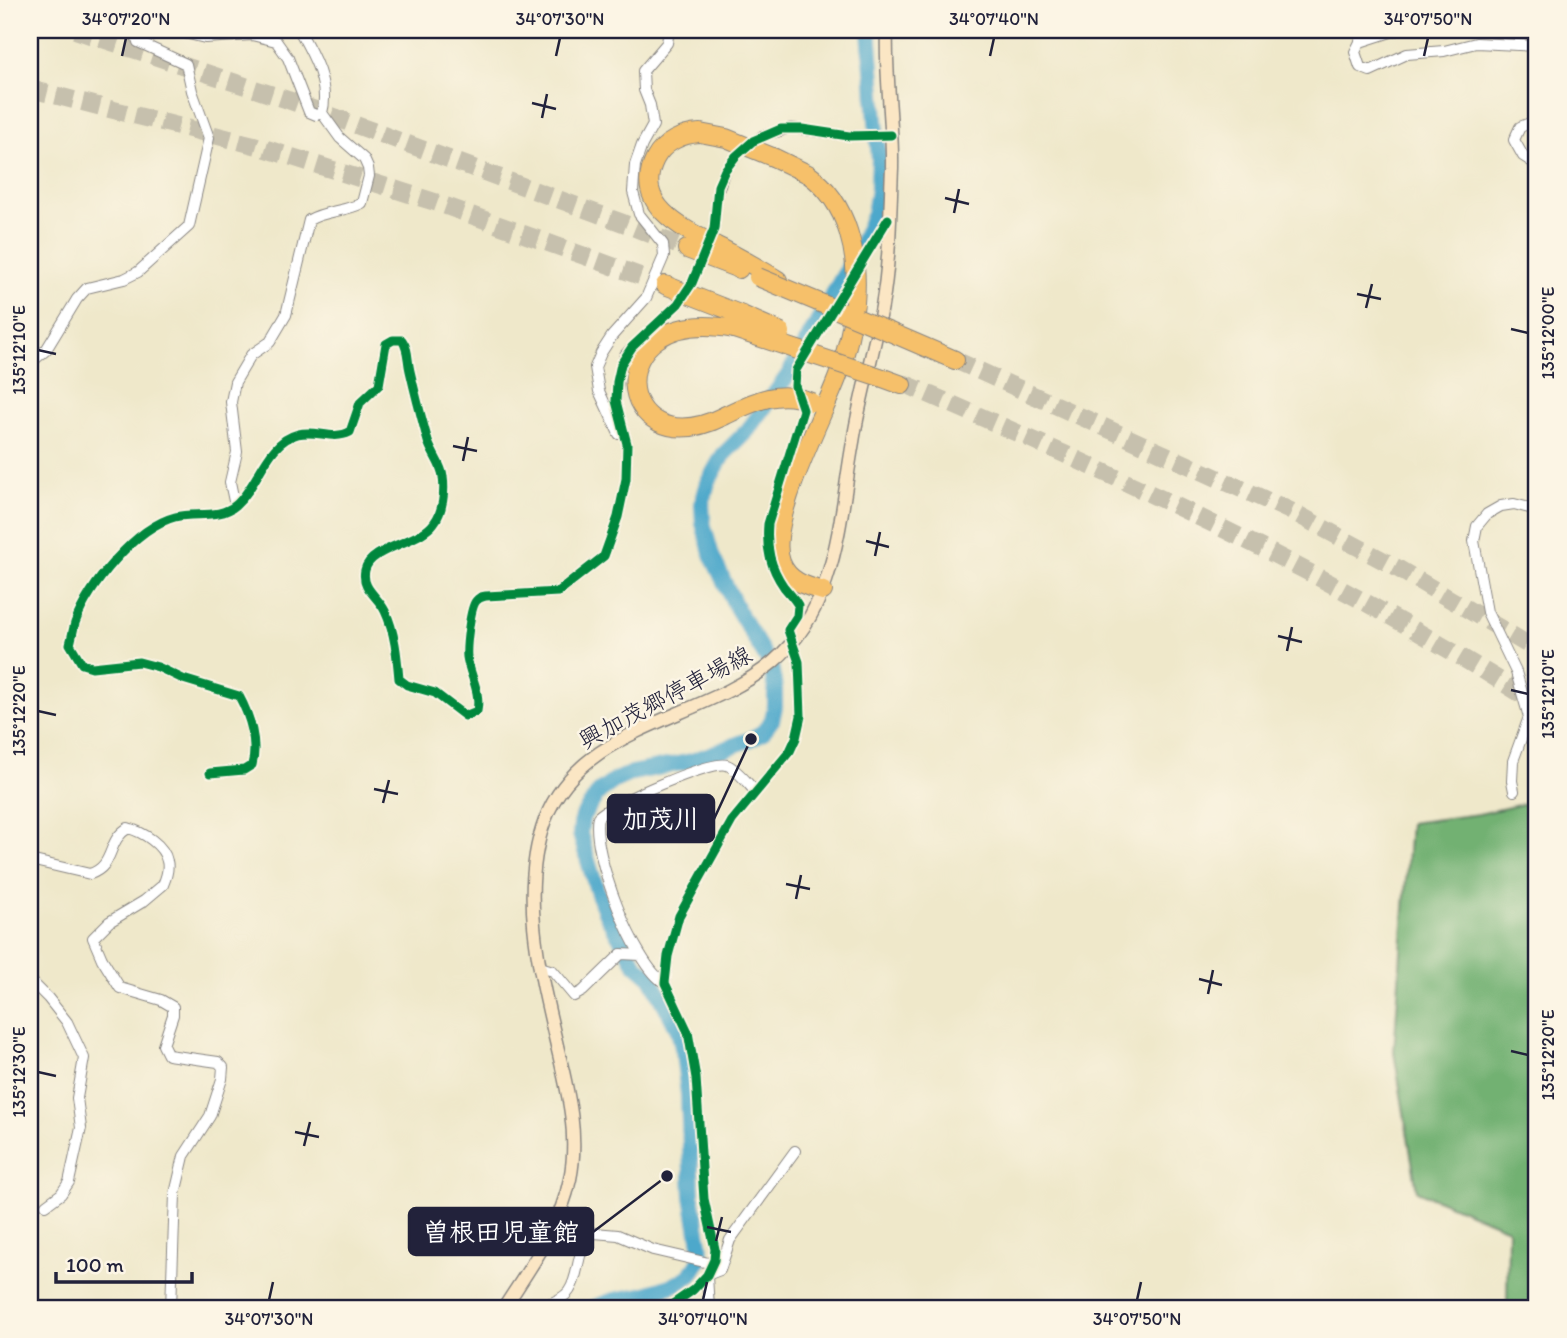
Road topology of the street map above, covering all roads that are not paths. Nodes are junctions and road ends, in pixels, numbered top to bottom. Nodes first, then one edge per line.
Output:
1 (135, 30) edge
2 (172, 30) edge
3 (299, 30) edge
4 (669, 30) edge
5 (887, 30) edge
6 (1397, 30) edge
7 (1537, 46) edge
8 (322, 113) junction
9 (1537, 126) edge
10 (889, 135) junction
11 (1537, 165) edge
12 (888, 219) junction
13 (714, 229) dead end
14 (687, 249) tunnel mouth
15 (699, 266) dead end
16 (761, 274) junction
17 (692, 283) dead end
18 (665, 285) tunnel mouth
19 (678, 304) dead end
20 (738, 322) junction
21 (955, 360) tunnel mouth
22 (30, 363) edge
23 (903, 384) tunnel mouth
24 (817, 408) junction
25 (628, 450) junction
26 (235, 506) junction
27 (1537, 510) edge
28 (823, 591) junction
29 (794, 641) junction
30 (211, 773) dead end
31 (755, 791) junction
32 (1514, 791) dead end
33 (30, 860) edge
34 (641, 954) junction
35 (540, 967) junction
36 (30, 980) edge
37 (665, 983) junction
38 (795, 1151) dead end
39 (46, 1205) dead end
40 (556, 1223) junction
41 (594, 1233) junction
42 (710, 1264) junction
43 (707, 1276) junction
44 (171, 1308) edge
45 (504, 1308) edge
46 (539, 1308) edge
47 (667, 1308) edge
48 (709, 1308) edge

1 - 22 street
2 - 8 street
3 - 8 street
4 - 25 street
5 - 10 main road, 興加茂郷停車場線
6 - 7 street
8 - 26 street
9 - 11 street
10 - 12 main road, 興加茂郷停車場線
10 - 13 street
12 - 28 main road, 興加茂郷停車場線
12 - 29 street
14 - 16 highway
15 - 17 street
16 - 21 highway, bridge
16 - 24 highway, bridge
18 - 20 highway
19 - 25 street
20 - 23 highway, bridge
20 - 24 highway, bridge
24 - 28 highway
25 - 26 street
26 - 30 street
27 - 32 street
28 - 29 main road, 興加茂郷停車場線
29 - 31 street
29 - 35 main road, 興加茂郷停車場線
31 - 34 street
31 - 37 street
33 - 44 street
34 - 35 street
34 - 37 street
35 - 40 main road, 興加茂郷停車場線
36 - 39 street
37 - 42 street
38 - 43 street
40 - 41 street
40 - 45 main road, 興加茂郷停車場線
41 - 42 street
41 - 46 street
42 - 43 street
43 - 47 street
43 - 48 street

